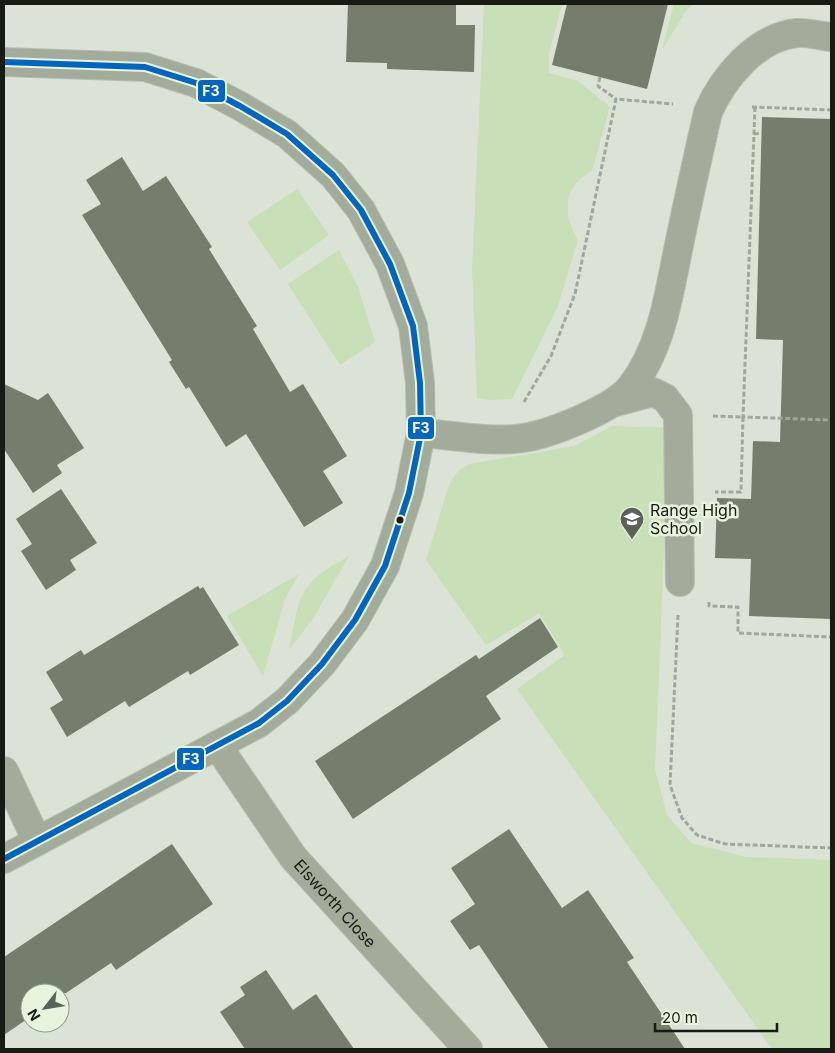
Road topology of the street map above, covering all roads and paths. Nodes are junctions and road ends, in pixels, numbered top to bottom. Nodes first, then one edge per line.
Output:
1 (831, 37) edge
2 (4, 62) edge
3 (600, 78) dead end
4 (616, 99) junction
5 (710, 106) junction
6 (755, 107) junction
7 (831, 110) edge
8 (762, 133) dead end
9 (754, 134) junction
10 (610, 404) junction
11 (521, 407) dead end
12 (831, 420) edge
13 (421, 432) junction
14 (680, 582) joint
15 (217, 745) junction
16 (4, 771) edge
17 (37, 841) junction
18 (831, 848) edge
19 (4, 859) edge
20 (468, 1049) edge

1 - 5 street
2 - 13 street
3 - 4 path
4 - 5 path
4 - 11 path
5 - 6 path
5 - 10 street
6 - 7 path
6 - 9 path
8 - 9 path
9 - 12 path
10 - 13 street
10 - 14 street
13 - 15 street
14 - 18 path
15 - 17 street
15 - 20 street, Elsworth Close
16 - 17 street
17 - 19 street

